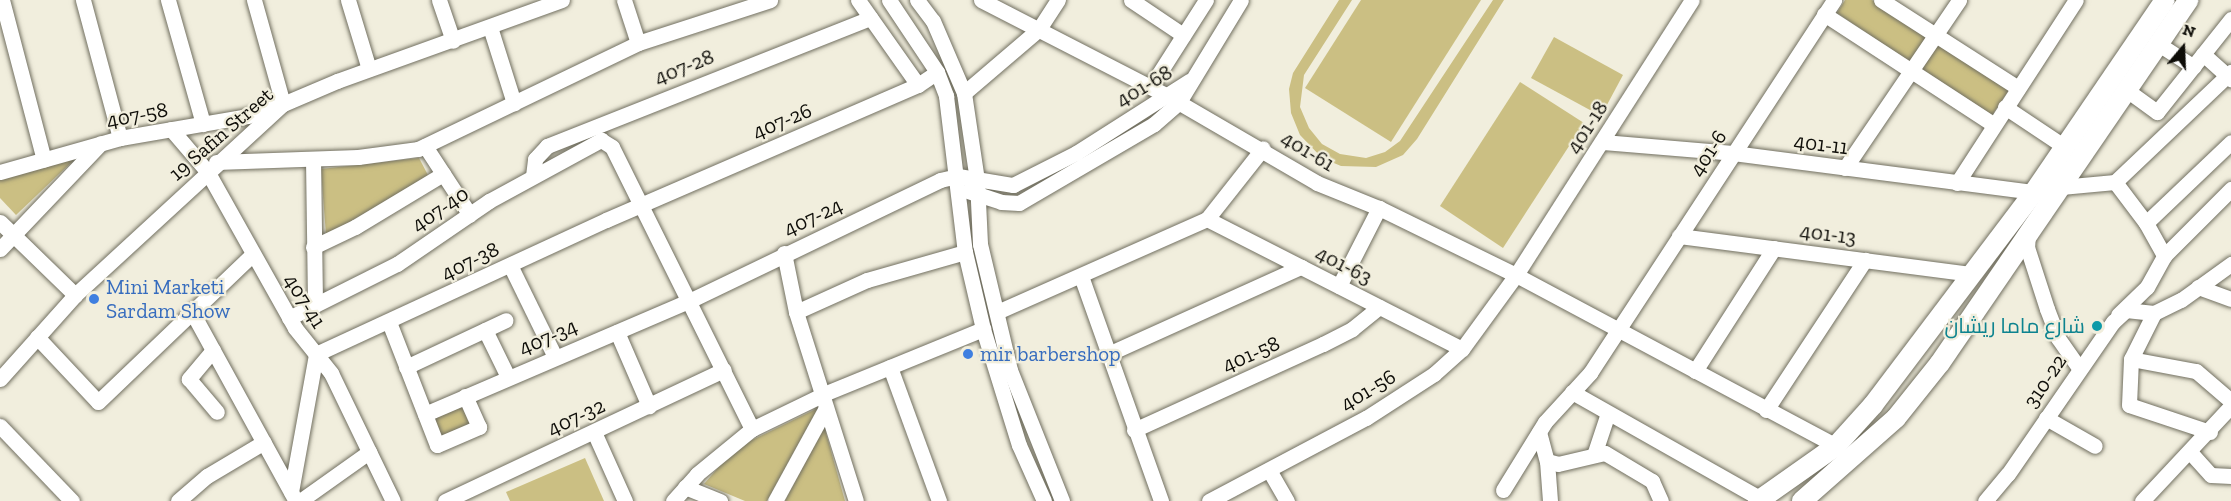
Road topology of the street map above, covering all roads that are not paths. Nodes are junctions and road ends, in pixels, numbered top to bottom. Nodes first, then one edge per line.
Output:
1 (2, 0) edge
2 (83, 0) edge
3 (168, 0) edge
4 (254, 0) edge
5 (348, 0) edge
6 (439, 0) edge
7 (562, 0) edge
8 (624, 0) edge
9 (770, 0) edge
10 (858, 0) edge
11 (889, 0) edge
12 (917, 0) edge
13 (981, 0) edge
14 (1058, 0) edge
15 (1206, 0) edge
16 (1241, 0) edge
17 (1692, 0) edge
18 (1834, 0) edge
19 (1881, 0) edge
20 (1959, 0) edge
21 (2076, 0) edge
22 (2165, 0) edge
23 (2189, 0) edge
24 (1134, 1) edge
25 (1824, 14) junction
26 (871, 18) junction
27 (2231, 19) edge
28 (490, 27) junction
29 (1039, 29) junction
30 (1183, 35) junction
31 (1935, 35) junction
32 (453, 41) junction
33 (638, 42) junction
34 (2160, 45) junction
35 (2203, 54) junction
36 (2194, 68) junction
37 (369, 69) junction
38 (1911, 71) junction
39 (937, 72) junction
40 (2230, 75) edge
41 (918, 85) junction
42 (1150, 86) junction
43 (2018, 88) junction
44 (2128, 91) junction
45 (964, 93) junction
46 (1172, 98) junction
47 (514, 103) junction
48 (283, 104) junction
49 (2006, 107) junction
50 (203, 124) junction
51 (1994, 125) junction
52 (171, 129) junction
53 (120, 138) junction
54 (1603, 142) junction
55 (2231, 142) edge
56 (101, 143) junction
57 (425, 146) junction
58 (2065, 147) junction
59 (1263, 148) junction
60 (1733, 153) junction
61 (314, 159) junction
62 (44, 160) junction
63 (212, 166) junction
64 (1845, 168) junction
65 (0, 172) edge
66 (443, 174) junction
67 (533, 176) junction
68 (958, 181) junction
69 (2115, 182) junction
70 (1957, 183) junction
71 (2061, 187) junction
72 (977, 188) junction
73 (2231, 189) edge
74 (2034, 192) junction
75 (641, 205) junction
76 (1379, 208) junction
77 (470, 214) junction
78 (1207, 219) junction
79 (0, 222) edge
80 (2146, 223) junction
81 (2028, 234) junction
82 (12, 236) junction
83 (1679, 236) junction
84 (313, 247) junction
85 (1774, 248) junction
86 (0, 249) edge
87 (965, 252) junction
88 (784, 253) junction
89 (253, 254) junction
90 (2164, 256) junction
91 (1865, 260) junction
92 (2231, 264) edge
93 (510, 265) junction
94 (1301, 267) junction
95 (1971, 274) junction
96 (1515, 275) junction
97 (1080, 276) junction
98 (1339, 286) junction
99 (2198, 287) junction
100 (75, 295) junction
101 (2231, 299) edge
102 (689, 301) junction
103 (315, 305) junction
104 (1379, 307) junction
105 (192, 312) junction
106 (796, 312) junction
107 (997, 312) junction
108 (2154, 313) junction
109 (288, 318) junction
110 (506, 320) dead end
111 (388, 322) junction
112 (2113, 322) junction
113 (982, 329) junction
114 (1618, 329) junction
115 (485, 330) junction
116 (617, 332) junction
117 (38, 337) junction
118 (1462, 349) junction
119 (213, 350) junction
120 (316, 354) junction
121 (1108, 354) junction
122 (555, 357) junction
123 (2131, 359) junction
124 (406, 367) junction
125 (890, 367) junction
126 (2079, 368) junction
127 (724, 370) junction
128 (1695, 371) junction
129 (508, 377) junction
130 (0, 379) edge
131 (1572, 392) junction
132 (465, 396) junction
133 (824, 401) junction
134 (2231, 401) edge
135 (649, 406) junction
136 (2231, 406) edge
137 (1766, 410) junction
138 (217, 412) dead end
139 (1608, 413) junction
140 (425, 414) junction
141 (2046, 418) junction
142 (0, 426) edge
143 (752, 429) junction
144 (1134, 430) junction
145 (594, 432) junction
146 (1539, 432) junction
147 (2210, 432) junction
148 (264, 442) junction
149 (1836, 446) junction
150 (2095, 446) dead end
151 (369, 452) junction
152 (2190, 452) junction
153 (1593, 456) junction
154 (1546, 461) junction
155 (1269, 470) junction
156 (2231, 476) edge
157 (685, 487) junction
158 (1503, 490) dead end
159 (296, 498) edge
160 (1992, 499) edge
161 (1760, 500) edge
162 (72, 501) edge
163 (178, 501) edge
164 (393, 501) edge
165 (445, 501) edge
166 (625, 501) edge
167 (673, 501) edge
168 (720, 501) edge
169 (775, 501) edge
170 (856, 501) edge
171 (939, 501) edge
172 (1044, 501) edge
173 (1062, 501) edge
174 (1161, 501) edge
175 (1209, 501) edge
176 (1287, 501) edge
177 (1550, 501) edge
178 (1661, 501) edge
179 (1802, 501) edge
180 (2142, 501) edge

1 - 62 street
2 - 53 street
3 - 50 street
4 - 48 street
5 - 37 street
6 - 32 street
7 - 28 street, 19 Safin Street
8 - 33 street
9 - 33 street
10 - 26 street
11 - 39 street
12 - 45 street
13 - 29 street, 401-61
14 - 29 street
15 - 30 street
16 - 46 street, 401-68
17 - 54 street, 401-18
18 - 25 street, 401-6
19 - 31 street
20 - 31 street
21 - 43 street
22 - 58 main road
23 - 34 main road
24 - 30 street
25 - 38 street
25 - 60 street, 401-6
26 - 41 street
26 - 67 street, 407-28
27 - 35 street
28 - 32 street, 19 Safin Street
28 - 47 street
29 - 42 street, 401-61
29 - 45 street
30 - 42 street
31 - 38 street
31 - 43 street
32 - 37 street, 19 Safin Street
33 - 47 street
34 - 36 street
34 - 44 main road
35 - 36 street
35 - 40 street
36 - 44 street
37 - 48 street, 19 Safin Street
38 - 51 street
38 - 64 street
39 - 41 street, 407-26
39 - 68 street
40 - 69 street
41 - 75 street, 407-26
42 - 46 street, 401-61
43 - 49 street
44 - 71 main road
45 - 72 street
46 - 59 street, 401-61
46 - 72 street, 401-68
47 - 57 street
48 - 50 street, 407-58
48 - 63 street, 19 Safin Street
49 - 51 street
49 - 58 street
50 - 52 street, 407-58
51 - 70 street
52 - 53 street, 407-58
52 - 63 street, 407-41
53 - 56 street, 407-58
54 - 60 street, 401-11
54 - 96 street, 401-18
55 - 80 street
56 - 62 street, 407-58
56 - 82 street
57 - 61 street
57 - 66 street
58 - 74 main road
59 - 76 street, 401-61
59 - 78 street
60 - 64 street, 401-11
60 - 83 street, 401-6
61 - 63 street
61 - 84 street
62 - 65 street, 407-58
63 - 89 street, 407-41
63 - 100 street, 19 Safin Street
64 - 70 street, 401-11
66 - 77 street
66 - 84 street
67 - 75 street, 407-40
67 - 77 street, 407-40
68 - 72 street, 401-68
68 - 87 street
68 - 88 street, 407-24
69 - 71 street
69 - 80 street
70 - 74 street, 401-11
71 - 81 main road
72 - 107 street
73 - 90 street, 310-22
74 - 95 main road
75 - 93 street, 407-38
75 - 102 street
76 - 96 street, 401-61
76 - 98 street
77 - 103 street, 407-40
78 - 94 street, 401-63
78 - 97 street
79 - 82 street
80 - 90 street
81 - 126 street
81 - 179 main road
82 - 86 street
82 - 100 street
83 - 85 street, 401-13
83 - 114 street, 401-6
84 - 103 street
85 - 91 street, 401-13
85 - 128 street
87 - 106 street
87 - 113 street
88 - 102 street, 407-24
88 - 106 street
89 - 105 street
89 - 109 street, 407-41
90 - 112 street, 310-22
91 - 95 street, 401-13
91 - 137 street
92 - 99 street
93 - 111 street, 407-38
93 - 122 street
94 - 98 street, 401-63
94 - 121 street
95 - 149 main road
96 - 114 street, 401-61
96 - 118 street, 401-56
97 - 107 street
97 - 121 street
98 - 104 street, 401-63
99 - 101 street
99 - 108 street
100 - 117 street, 19 Safin Street
102 - 116 street, 407-34
102 - 127 street
103 - 109 street, 407-40
104 - 118 street, 401-63
104 - 144 street, 401-58
105 - 117 street
105 - 119 street
106 - 133 street
107 - 173 street
108 - 112 street
108 - 123 street
109 - 120 street, 407-41
110 - 115 street
111 - 120 street, 407-38
111 - 124 street
112 - 126 street, 310-22
113 - 125 street
113 - 172 street
114 - 128 street, 401-61
114 - 131 street, 401-6
115 - 124 street
115 - 129 street
116 - 122 street, 407-34
116 - 135 street
117 - 130 street, 19 Safin Street
118 - 155 street, 401-56
119 - 138 street
119 - 148 street
120 - 151 street, 407-41
120 - 159 street
121 - 144 street
122 - 129 street, 407-34
123 - 134 street
123 - 147 street
124 - 140 street
125 - 133 street
125 - 171 street
126 - 141 street, 310-22
127 - 135 street, 407-32
127 - 143 street
128 - 137 street, 401-61
129 - 132 street, 407-34
131 - 139 street
131 - 146 street, 401-6
132 - 140 street, 407-34
132 - 140 street
133 - 143 street
133 - 169 street
133 - 170 street
135 - 145 street, 407-32
136 - 147 street
137 - 149 street, 401-61
139 - 153 street
139 - 161 street
141 - 150 street
141 - 160 street, 310-22
142 - 162 street
143 - 157 street
144 - 174 street
145 - 165 street, 407-32
145 - 166 street
146 - 154 street
146 - 158 street, 401-6
147 - 152 street
148 - 159 street
148 - 163 street
149 - 161 main road
151 - 159 street
151 - 164 street, 407-41
152 - 156 street
152 - 180 street
153 - 154 street
153 - 178 street
154 - 177 street
155 - 175 street, 401-56
155 - 176 street
157 - 167 street
157 - 168 street

